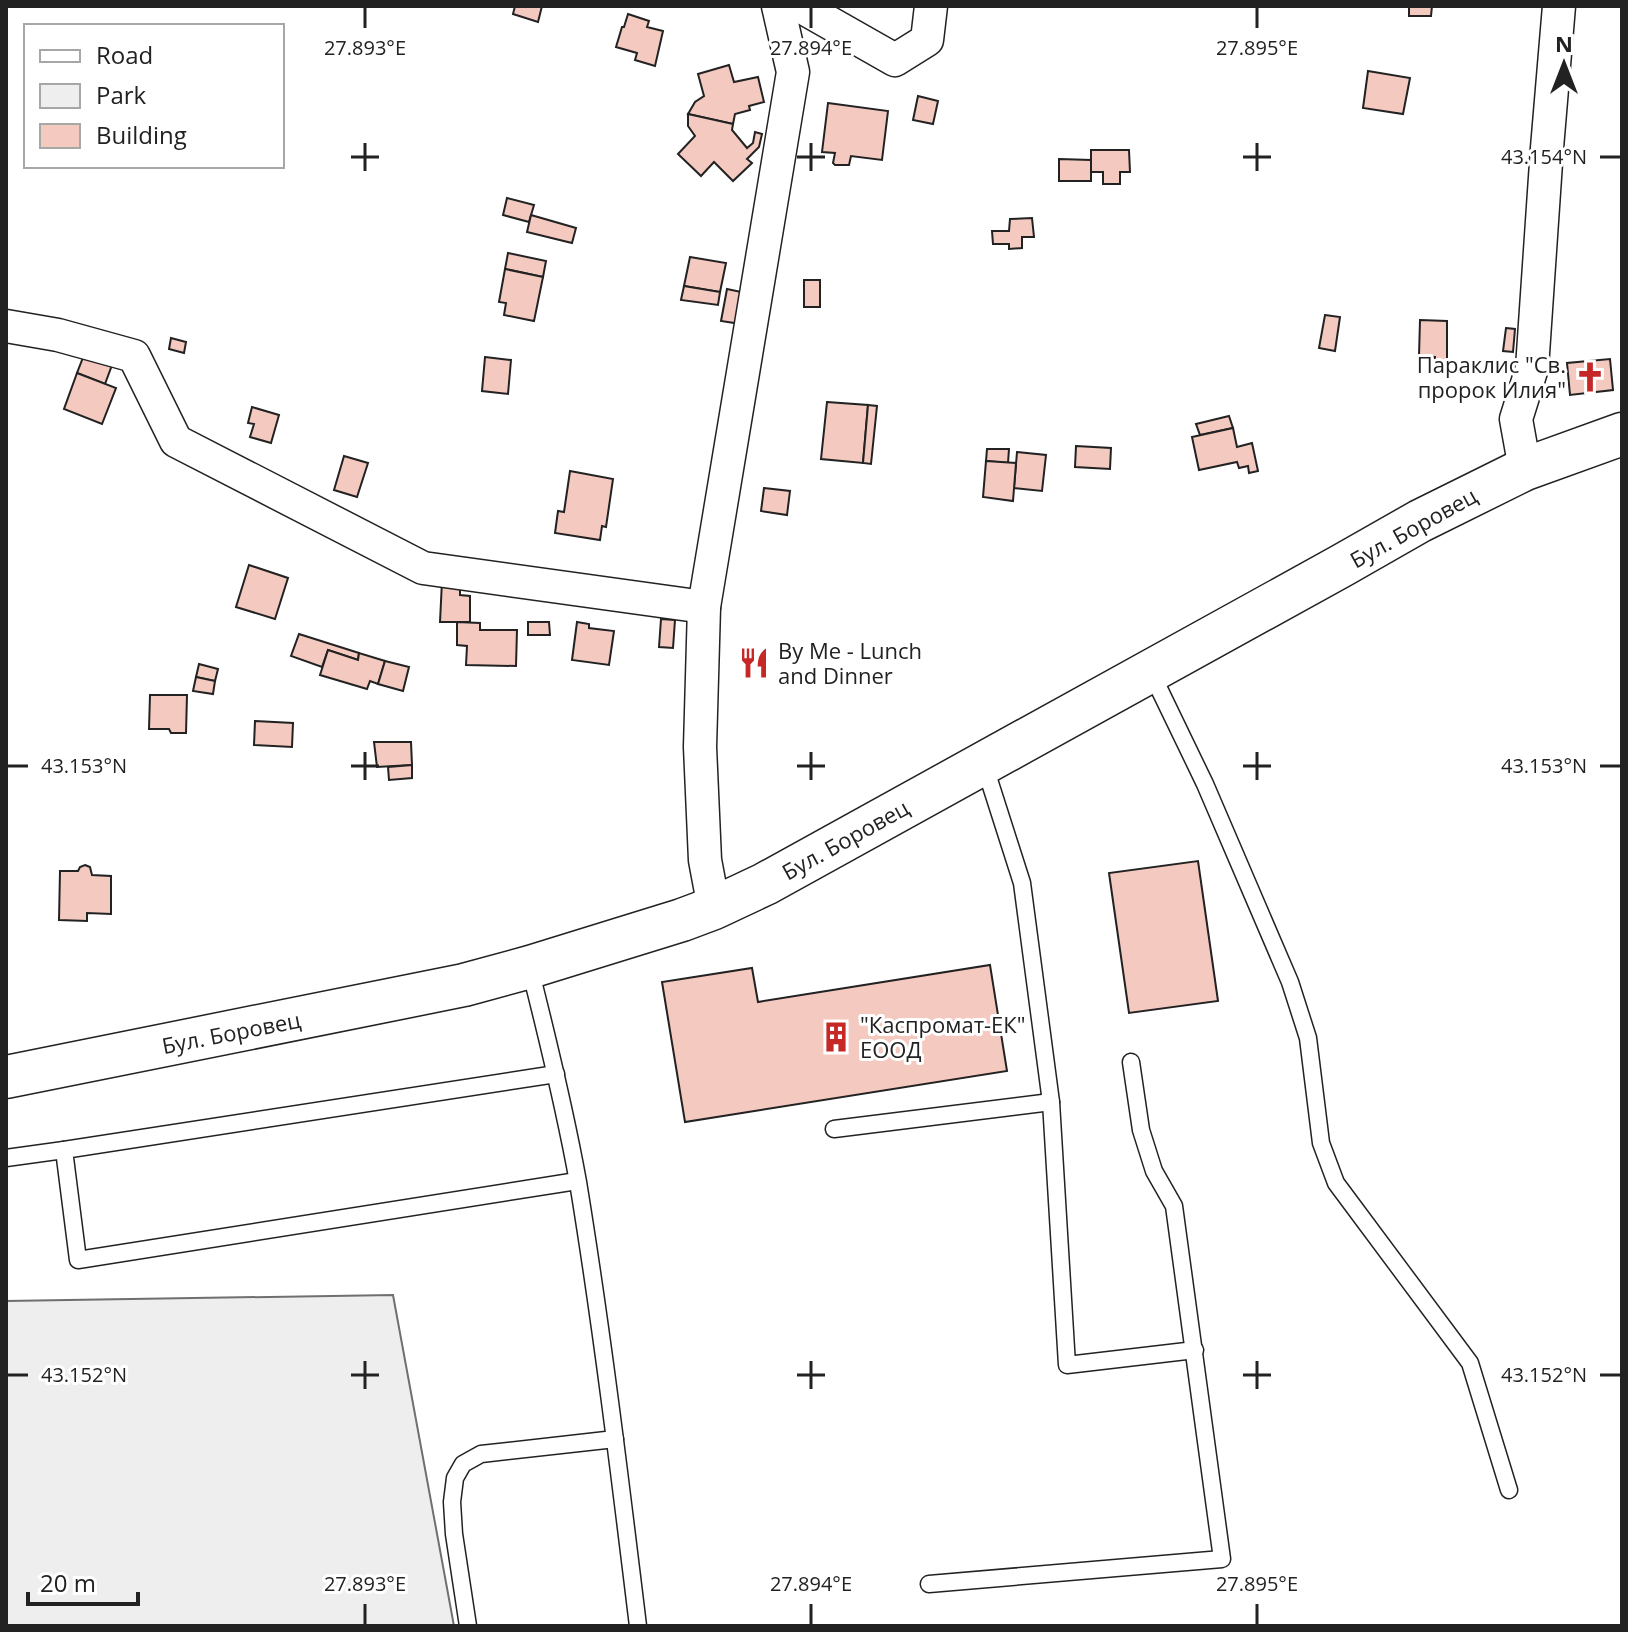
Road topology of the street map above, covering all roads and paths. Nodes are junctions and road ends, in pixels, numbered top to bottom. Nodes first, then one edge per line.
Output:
1 (778, 6) edge
2 (800, 6) edge
3 (931, 6) edge
4 (1559, 6) edge
5 (6, 326) edge
6 (1622, 434) edge
7 (1525, 469) junction
8 (704, 607) junction
9 (1150, 670) junction
10 (984, 762) junction
11 (714, 908) junction
12 (530, 967) junction
13 (1131, 1062) dead end
14 (556, 1074) junction
15 (6, 1077) edge
16 (1051, 1102) junction
17 (834, 1129) dead end
18 (64, 1150) junction
19 (6, 1158) edge
20 (577, 1181) junction
21 (1195, 1350) junction
22 (615, 1439) junction
23 (1509, 1490) dead end
24 (929, 1584) dead end
25 (468, 1626) edge
26 (638, 1626) edge

1 - 8 street
2 - 3 street
4 - 7 street
5 - 8 street
6 - 7 street, Бул. Боровец
7 - 9 street, Бул. Боровец
8 - 11 street
9 - 10 street, Бул. Боровец
9 - 23 lane
10 - 11 street, Бул. Боровец
10 - 16 lane
11 - 12 street, Бул. Боровец
12 - 14 lane
12 - 15 street, Бул. Боровец
13 - 21 lane
14 - 18 lane
14 - 20 lane
16 - 17 lane
16 - 21 lane
18 - 19 lane
18 - 20 lane
20 - 22 lane
21 - 24 lane
22 - 25 lane
22 - 26 lane

